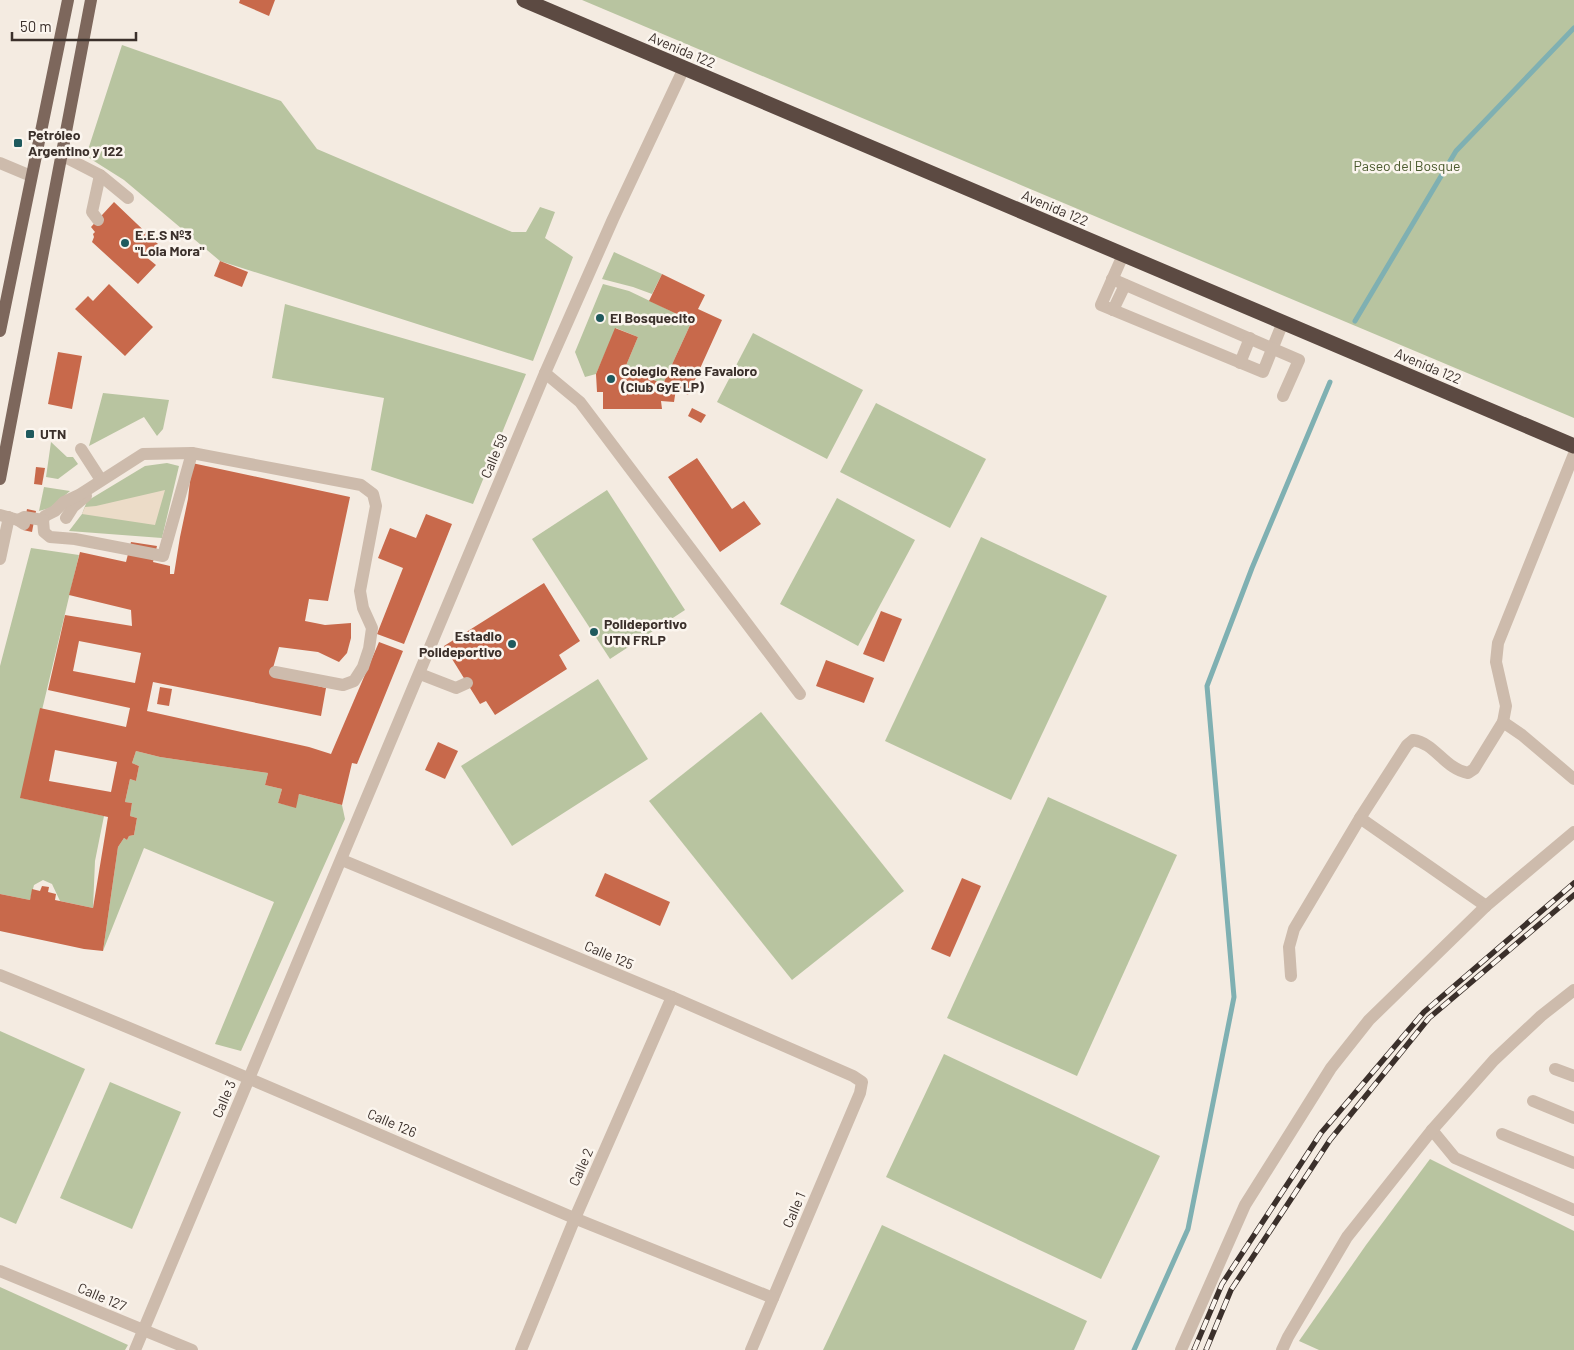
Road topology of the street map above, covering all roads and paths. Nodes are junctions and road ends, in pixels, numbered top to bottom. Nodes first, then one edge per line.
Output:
1 (68, 0) edge
2 (91, 0) edge
3 (524, 0) edge
4 (684, 68) junction
5 (61, 155) junction
6 (0, 163) edge
7 (100, 175) junction
8 (31, 176) junction
9 (128, 198) dead end
10 (98, 220) dead end
11 (1123, 255) junction
12 (1112, 279) junction
13 (1125, 285) junction
14 (1113, 310) junction
15 (1283, 322) junction
16 (0, 331) edge
17 (1250, 338) junction
18 (1272, 349) junction
19 (1240, 362) junction
20 (545, 373) junction
21 (1283, 396) dead end
22 (1574, 446) edge
23 (81, 449) dead end
24 (191, 454) junction
25 (1574, 454) edge
26 (0, 479) edge
27 (101, 480) junction
28 (55, 511) junction
29 (9, 517) edge
30 (66, 518) junction
31 (43, 524) junction
32 (59, 538) junction
33 (0, 559) edge
34 (275, 672) dead end
35 (420, 674) junction
36 (467, 683) dead end
37 (800, 694) dead end
38 (1503, 722) junction
39 (1574, 779) edge
40 (1360, 818) junction
41 (1574, 832) edge
42 (342, 860) junction
43 (1486, 906) junction
44 (0, 976) edge
45 (1292, 976) dead end
46 (1574, 990) edge
47 (672, 997) junction
48 (1555, 1069) dead end
49 (1574, 1076) edge
50 (249, 1078) junction
51 (862, 1082) joint
52 (1533, 1101) dead end
53 (1574, 1118) edge
54 (1432, 1130) junction
55 (1502, 1134) dead end
56 (1574, 1163) edge
57 (1574, 1210) edge
58 (575, 1218) junction
59 (0, 1271) edge
60 (773, 1298) junction
61 (144, 1330) junction
62 (135, 1350) edge
63 (192, 1350) edge
64 (521, 1350) edge
65 (751, 1350) edge
66 (1181, 1350) edge
67 (1282, 1350) edge

1 - 8 main road
2 - 5 main road
3 - 4 highway, Avenida 122
4 - 11 highway, Avenida 122
4 - 20 street, Calle 59
5 - 7 street
5 - 26 main road
6 - 8 street
7 - 9 street
7 - 10 street
8 - 16 main road
11 - 12 street
11 - 15 highway, Avenida 122
12 - 13 street
12 - 14 street
13 - 14 street
13 - 17 street
14 - 19 street
15 - 18 street
15 - 22 highway, Avenida 122
17 - 18 street
17 - 19 street
18 - 19 street
18 - 21 street
20 - 35 street, Calle 59
20 - 37 street
23 - 27 street
24 - 27 street
24 - 30 street
24 - 32 street
24 - 34 street
25 - 38 street
27 - 28 street
28 - 30 street
28 - 31 street
29 - 31 street
29 - 33 street
30 - 32 street
31 - 32 street
35 - 36 street
35 - 42 street, Calle 59
38 - 39 street
38 - 40 street
40 - 43 street
40 - 45 street
41 - 43 street
42 - 47 street, Calle 125
42 - 50 street, Calle 3
43 - 66 street
44 - 50 street, Calle 126
46 - 54 street
47 - 51 street, Calle 125
47 - 58 street, Calle 2
48 - 49 street
50 - 58 street, Calle 126
50 - 61 street, Calle 3
51 - 60 street, Calle 1
52 - 53 street
54 - 57 street
54 - 67 street
55 - 56 street
58 - 60 street, Calle 126
58 - 64 street, Calle 2
59 - 61 street, Calle 127
60 - 65 street, Calle 1
61 - 62 street, Calle 3
61 - 63 street, Calle 127

